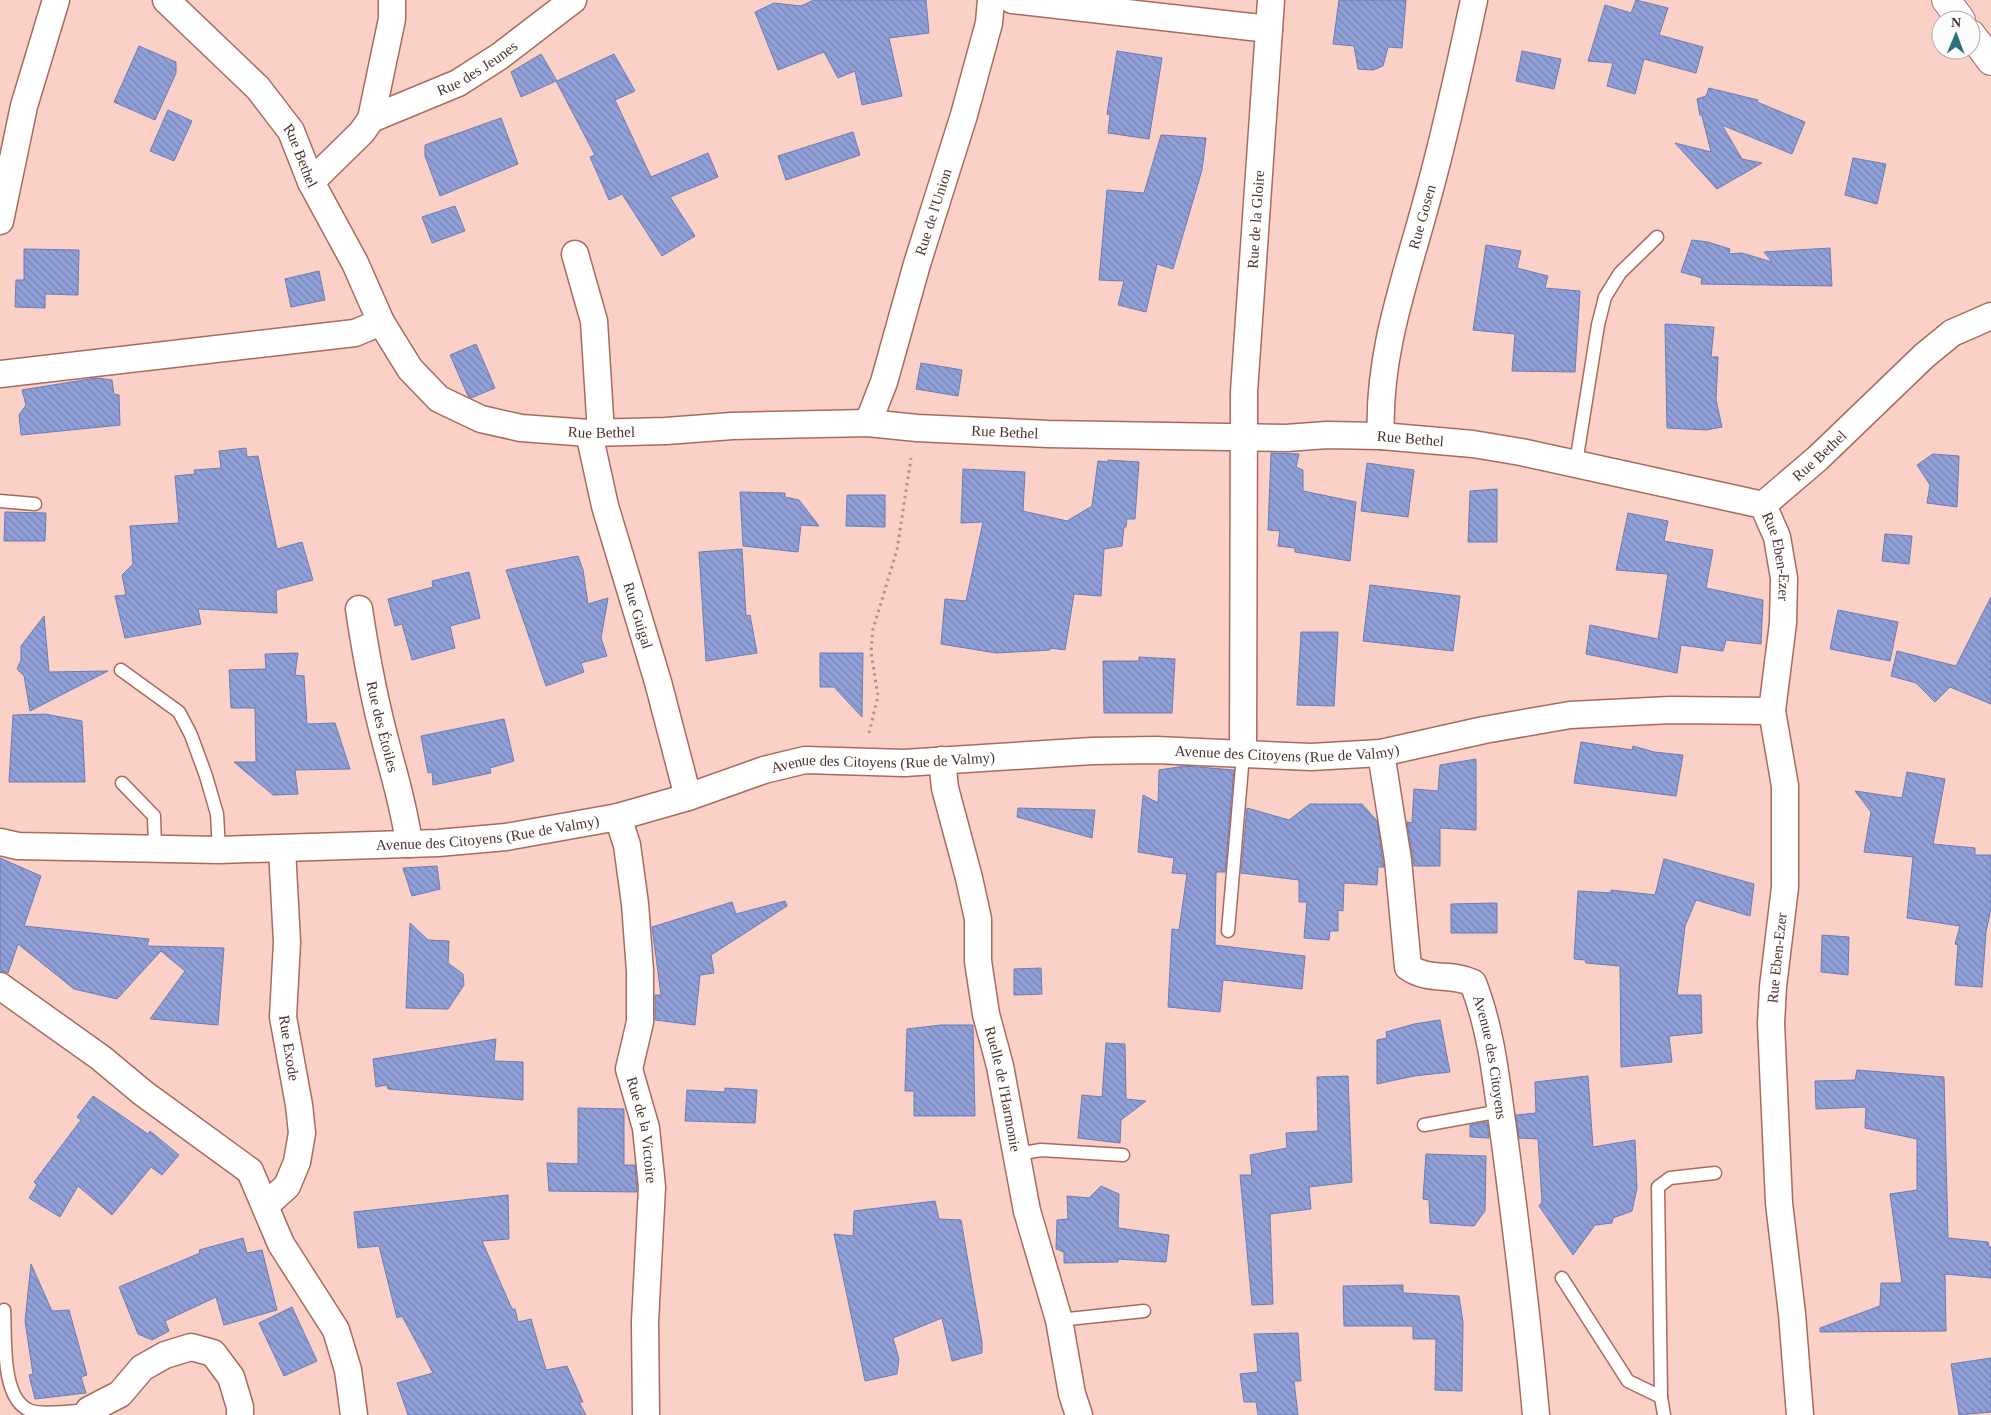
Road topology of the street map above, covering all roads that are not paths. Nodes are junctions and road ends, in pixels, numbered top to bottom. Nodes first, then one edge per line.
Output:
1 (56, 0) edge
2 (166, 0) edge
3 (392, 0) edge
4 (573, 0) edge
5 (991, 0) edge
6 (1012, 0) edge
7 (1271, 0) edge
8 (1474, 0) edge
9 (1269, 29) junction
10 (1981, 48) edge
11 (1991, 61) edge
12 (371, 119) junction
13 (312, 182) junction
14 (0, 221) edge
15 (1657, 237) dead end
16 (575, 254) dead end
17 (1991, 316) edge
18 (381, 322) junction
19 (0, 374) edge
20 (868, 423) junction
21 (595, 433) junction
22 (1381, 436) junction
23 (1244, 438) junction
24 (1576, 463) junction
25 (0, 501) edge
26 (36, 504) dead end
27 (1763, 505) junction
28 (359, 609) dead end
29 (121, 670) dead end
30 (1772, 710) junction
31 (1381, 753) junction
32 (1243, 755) junction
33 (942, 760) junction
34 (122, 783) dead end
35 (688, 797) junction
36 (618, 817) junction
37 (0, 842) edge
38 (409, 844) junction
39 (155, 848) junction
40 (282, 849) junction
41 (219, 850) junction
42 (1228, 931) dead end
43 (0, 986) edge
44 (1501, 1112) junction
45 (1424, 1125) dead end
46 (1017, 1154) junction
47 (1123, 1154) dead end
48 (1715, 1173) dead end
49 (266, 1205) junction
50 (1562, 1278) dead end
51 (4, 1310) dead end
52 (1144, 1310) dead end
53 (1059, 1320) junction
54 (1662, 1397) junction
55 (89, 1410) joint
56 (240, 1415) edge
57 (354, 1415) edge
58 (646, 1415) edge
59 (1079, 1415) edge
60 (1536, 1415) edge
61 (1664, 1415) edge
62 (1800, 1415) edge

1 - 14 street
2 - 13 street, Rue Bethel
3 - 12 street
4 - 12 street, Rue des Jeunes
5 - 20 street, Rue de l'Union
6 - 9 street
7 - 9 street, Rue de la Gloire
8 - 22 street, Rue Gosen
9 - 23 street, Rue de la Gloire
10 - 11 street
12 - 13 street
13 - 18 street, Rue Bethel
15 - 24 lane
16 - 21 street, Rue Guigal
17 - 27 street, Rue Bethel
18 - 19 street
18 - 21 street, Rue Bethel
20 - 21 street, Rue Bethel
20 - 23 street, Rue Bethel
21 - 35 street, Rue Guigal
22 - 23 street, Rue Bethel
22 - 24 street, Rue Bethel
23 - 32 street, Rue de la Gloire
24 - 27 street, Rue Bethel
25 - 26 lane
27 - 30 street, Rue Eben-Ezer
28 - 38 street, Rue des Étoiles
29 - 41 lane
30 - 31 street, Avenue des Citoyens (Rue de Valmy)
30 - 62 street, Rue Eben-Ezer
31 - 32 street, Avenue des Citoyens (Rue de Valmy)
31 - 44 street, Avenue des Citoyens
32 - 33 street, Avenue des Citoyens (Rue de Valmy)
32 - 42 lane
33 - 35 street, Avenue des Citoyens (Rue de Valmy)
33 - 46 street, Ruelle de l'Harmonie
34 - 39 lane
35 - 36 street, Avenue des Citoyens (Rue de Valmy)
36 - 38 street, Avenue des Citoyens (Rue de Valmy)
36 - 58 street, Rue de la Victoire
37 - 39 street, Avenue des Citoyens (Rue de Valmy)
38 - 40 street, Avenue des Citoyens (Rue de Valmy)
39 - 41 street, Avenue des Citoyens (Rue de Valmy)
40 - 41 street, Avenue des Citoyens (Rue de Valmy)
40 - 49 street, Rue Exode
43 - 49 street
44 - 45 lane
44 - 60 street, Avenue des Citoyens
46 - 47 lane
46 - 53 street, Ruelle de l'Harmonie
48 - 54 lane
49 - 57 street
50 - 54 lane
51 - 55 lane
52 - 53 lane
53 - 59 street, Ruelle de l'Harmonie
54 - 61 lane
55 - 56 street

